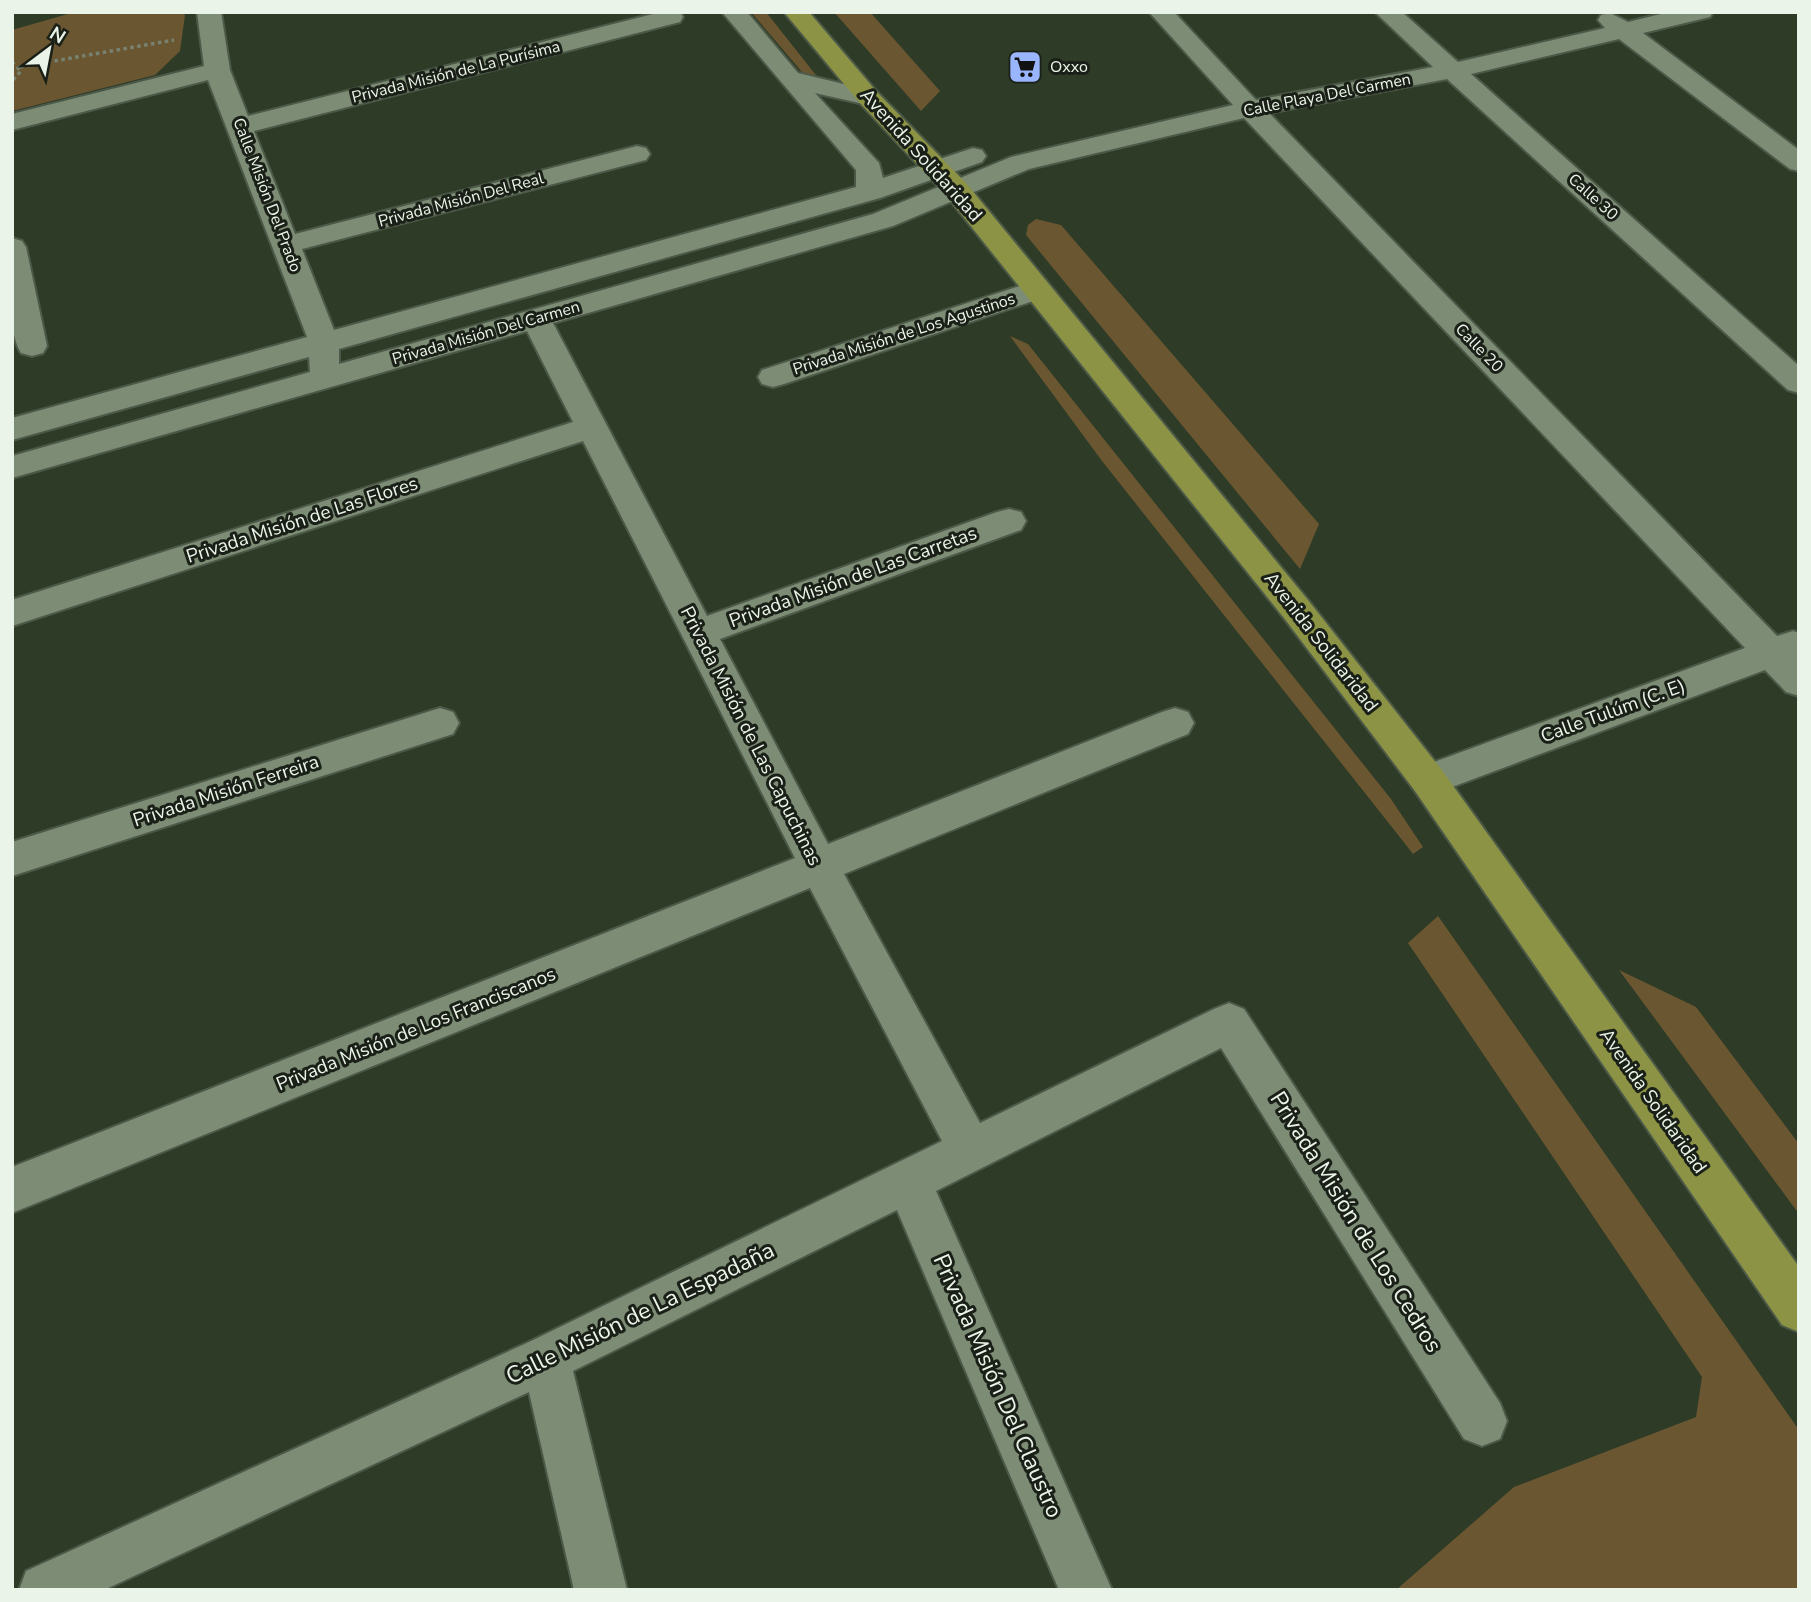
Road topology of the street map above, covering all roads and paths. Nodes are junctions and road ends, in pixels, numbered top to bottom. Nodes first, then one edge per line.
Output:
1 (734, 12) edge
2 (796, 12) edge
3 (1161, 12) edge
4 (1387, 12) edge
5 (1598, 12) edge
6 (1701, 12) edge
7 (671, 17) dead end
8 (216, 20) edge
9 (1624, 30) junction
10 (1432, 51) junction
11 (12, 62) edge
12 (20, 67) junction
13 (217, 70) junction
14 (1452, 71) junction
15 (789, 79) junction
16 (12, 81) edge
17 (868, 97) junction
18 (1244, 103) junction
19 (12, 122) edge
20 (242, 126) junction
21 (637, 153) dead end
22 (1799, 163) edge
23 (945, 179) junction
24 (870, 192) junction
25 (285, 246) junction
26 (12, 247) edge
27 (1035, 290) junction
28 (536, 319) junction
29 (324, 343) junction
30 (32, 346) dead end
31 (773, 377) dead end
32 (325, 378) junction
33 (1799, 383) edge
34 (592, 427) junction
35 (12, 429) edge
36 (12, 467) edge
37 (1009, 521) dead end
38 (12, 613) edge
39 (698, 633) junction
40 (1785, 648) edge
41 (1799, 682) edge
42 (440, 723) dead end
43 (1175, 723) dead end
44 (1428, 780) junction
45 (12, 859) edge
46 (820, 868) junction
47 (1230, 1023) joint
48 (971, 1150) junction
49 (909, 1183) junction
50 (12, 1190) edge
51 (1799, 1308) edge
52 (546, 1359) junction
53 (1482, 1421) dead end
54 (105, 1577) edge
55 (45, 1590) edge
56 (601, 1590) edge
57 (1086, 1590) edge

1 - 15 street
2 - 17 main road, Avenida Solidaridad
3 - 18 street, Calle 20
4 - 10 street, Calle 30
5 - 9 street
5 - 10 street, Calle Playa Del Carmen
6 - 9 street, Calle Playa Del Carmen
7 - 20 street, Privada Misión de La Purísima
8 - 12 path
8 - 13 street, Calle Misión Del Prado
9 - 14 street, Calle Playa Del Carmen
9 - 22 street
10 - 14 street, Calle 30
10 - 18 street, Calle Playa Del Carmen
11 - 12 path
12 - 16 path
13 - 19 street
13 - 20 street, Calle Misión Del Prado
14 - 18 street, Calle Playa Del Carmen
14 - 33 street, Calle 30
15 - 17 street
15 - 24 street
17 - 23 main road, Avenida Solidaridad
18 - 23 street, Calle Playa Del Carmen
18 - 40 street, Calle 20
20 - 25 street, Calle Misión Del Prado
21 - 25 street, Privada Misión Del Real
23 - 24 street, Privada Misión Del Carmen
23 - 27 main road, Avenida Solidaridad
23 - 28 street, Privada Misión Del Carmen
24 - 29 street, Privada Misión Del Carmen
25 - 29 street, Calle Misión Del Prado
26 - 30 street
27 - 31 street, Privada Misión de Los Agustinos
27 - 44 main road, Avenida Solidaridad
28 - 32 street, Privada Misión Del Carmen
28 - 34 street, Privada Misión de Las Capuchinas
29 - 32 street, Calle Misión Del Prado
29 - 35 street, Privada Misión Del Carmen
32 - 36 street, Privada Misión Del Carmen
34 - 38 street, Privada Misión de Las Flores
34 - 39 street, Privada Misión de Las Capuchinas
37 - 39 street, Privada Misión de Las Carretas
39 - 46 street, Privada Misión de Las Capuchinas
40 - 41 street, Calle 20
40 - 44 street, Calle Tulúm (C. E)
42 - 45 street, Privada Misión Ferreira
43 - 46 street, Privada Misión de Los Franciscanos
44 - 51 main road, Avenida Solidaridad
46 - 48 street, Privada Misión de Las Capuchinas
46 - 50 street, Privada Misión de Los Franciscanos
47 - 48 street, Calle Misión de La Espadaña
47 - 53 street, Privada Misión de Los Cedros
48 - 49 street, Calle Misión de La Espadaña
49 - 52 street, Calle Misión de La Espadaña
49 - 57 street, Privada Misión Del Claustro
52 - 54 street, Calle Misión de La Espadaña
52 - 56 street
54 - 55 street, Calle Misión de La Espadaña

